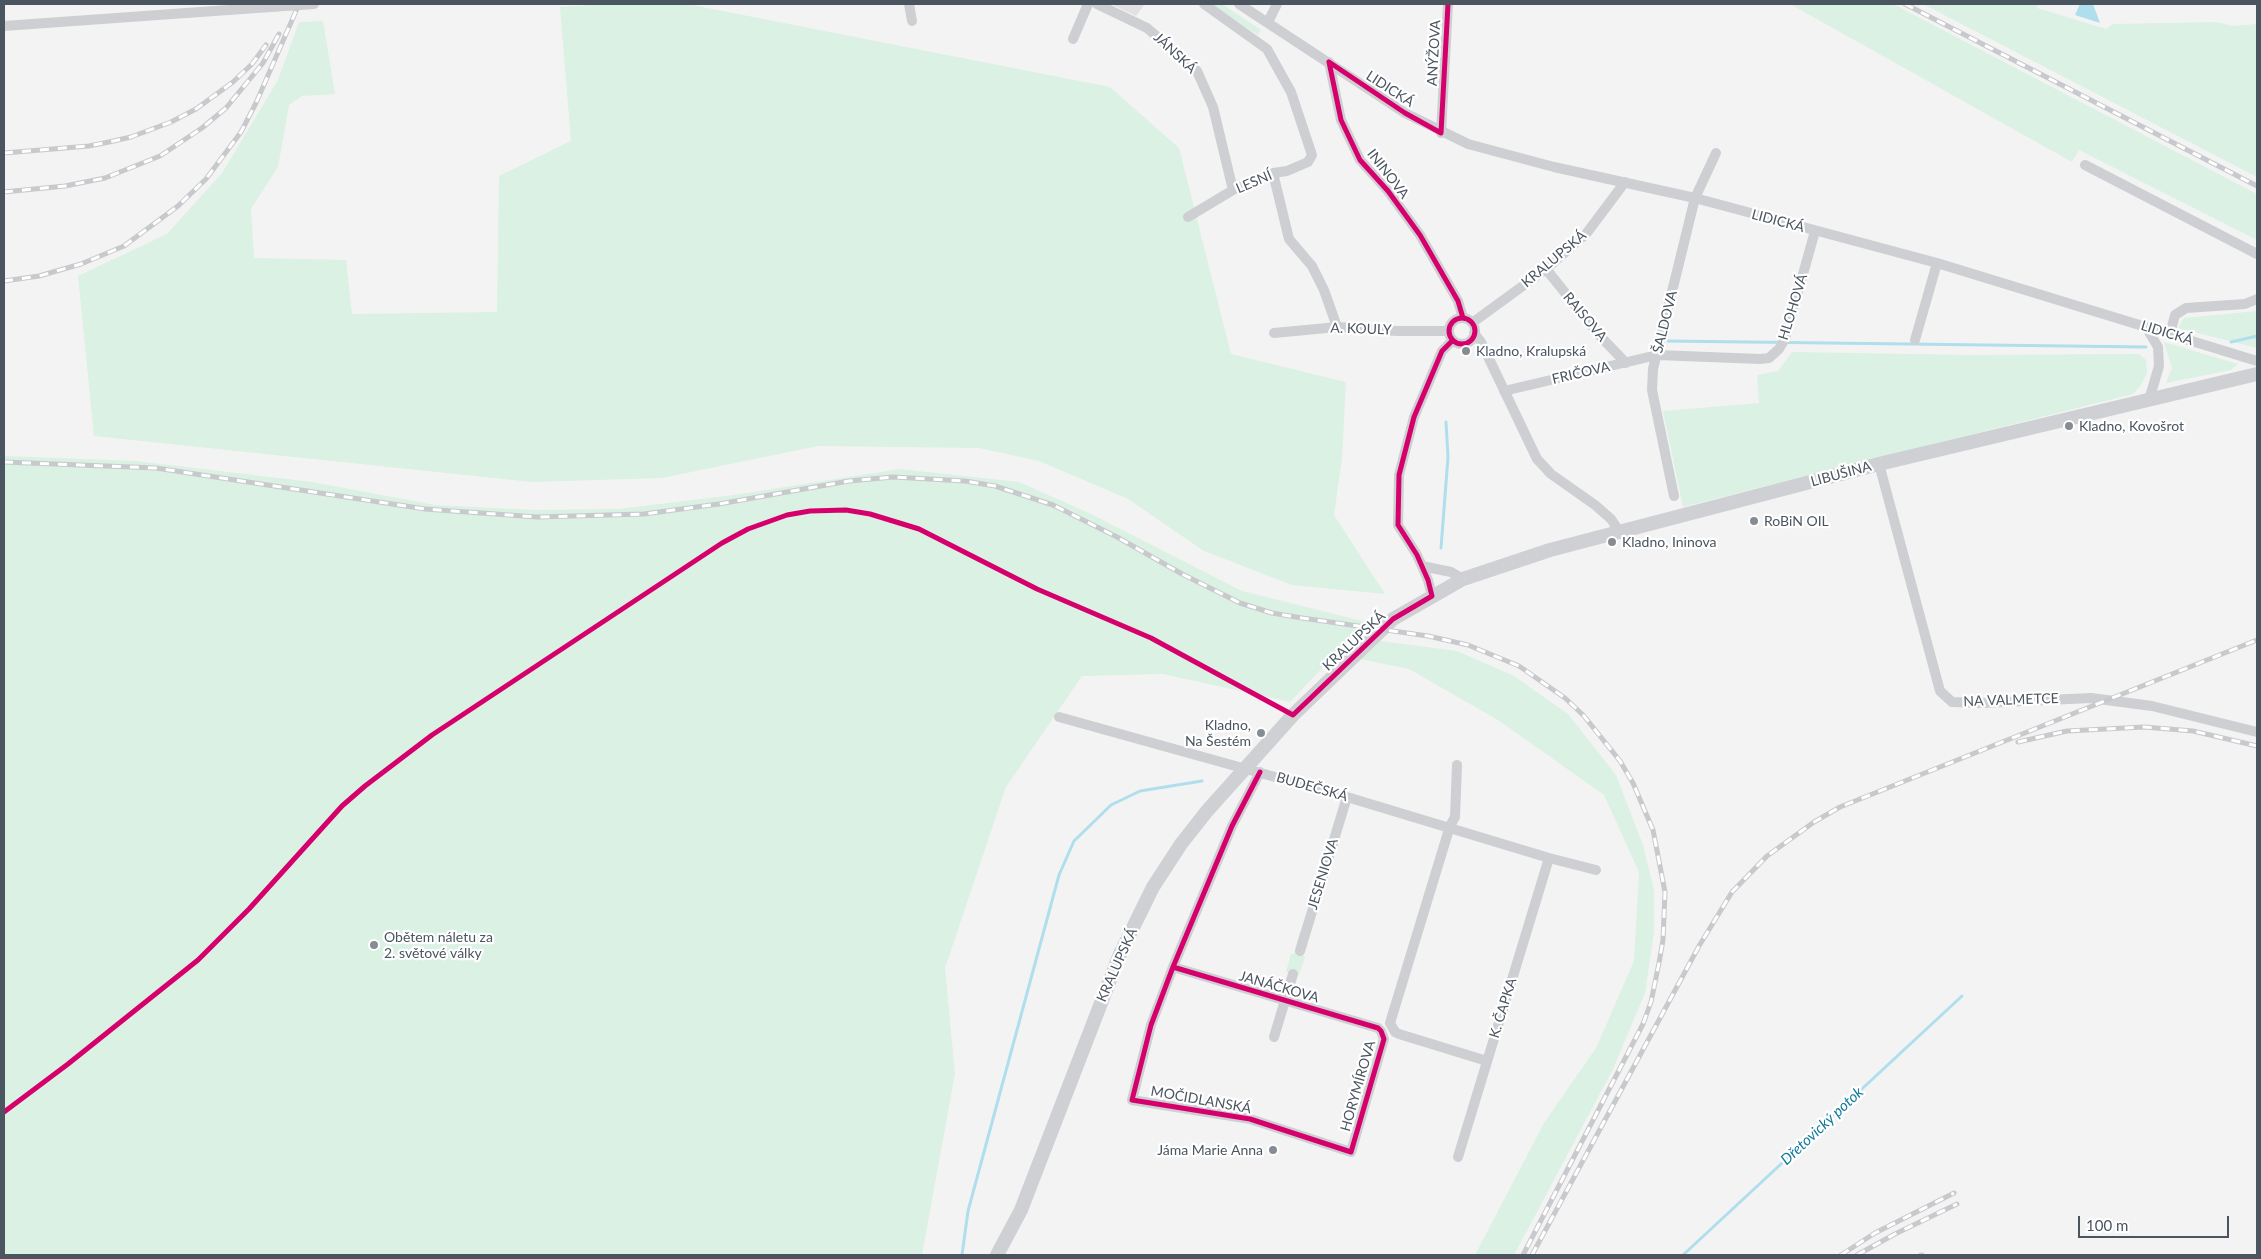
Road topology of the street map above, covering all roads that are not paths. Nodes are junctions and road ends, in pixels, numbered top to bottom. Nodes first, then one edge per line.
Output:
1 (314, 4) edge
2 (909, 4) edge
3 (1088, 4) edge
4 (1097, 4) edge
5 (1204, 4) edge
6 (1239, 4) edge
7 (1277, 4) edge
8 (1448, 4) edge
9 (912, 21) dead end
10 (1268, 22) junction
11 (4, 26) edge
12 (1073, 40) dead end
13 (1329, 62) junction
14 (1441, 133) junction
15 (1716, 153) dead end
16 (2085, 165) dead end
17 (1273, 173) junction
18 (1624, 182) junction
19 (1233, 190) junction
20 (1696, 198) junction
21 (1188, 217) dead end
22 (1815, 231) junction
23 (2257, 254) edge
24 (1937, 263) junction
25 (1546, 269) junction
26 (2257, 299) edge
27 (1470, 325) junction
28 (1337, 327) junction
29 (2146, 327) junction
30 (1274, 332) dead end
31 (2170, 334) junction
32 (1451, 335) junction
33 (1915, 340) dead end
34 (1657, 355) junction
35 (2257, 361) edge
36 (1626, 363) junction
37 (2257, 374) edge
38 (1504, 391) junction
39 (2149, 400) junction
40 (1879, 464) junction
41 (1674, 496) dead end
42 (1619, 531) junction
43 (1422, 566) junction
44 (1463, 579) junction
45 (1432, 596) junction
46 (1059, 717) dead end
47 (2257, 732) edge
48 (1457, 765) dead end
49 (1244, 769) junction
50 (1260, 772) junction
51 (1347, 797) junction
52 (1450, 826) junction
53 (1549, 858) junction
54 (1596, 870) dead end
55 (1300, 951) dead end
56 (1173, 967) junction
57 (1293, 974) dead end
58 (1285, 1000) junction
59 (1378, 1028) joint
60 (1274, 1037) dead end
61 (1487, 1061) junction
62 (1350, 1152) joint
63 (1458, 1157) dead end
64 (998, 1255) edge

1 - 11 street, bridge
2 - 9 street
3 - 12 street
4 - 19 street, JÁNSKÁ
5 - 17 street, LESNÍ
6 - 10 street, LIDICKÁ
7 - 10 street
8 - 14 street, ANÝŽOVA
10 - 13 street, LIDICKÁ
13 - 14 street, LIDICKÁ
13 - 27 street, ININOVA
14 - 18 street, LIDICKÁ
15 - 20 street, ŠALDOVA
16 - 23 street
17 - 19 street, LESNÍ
17 - 28 street
18 - 20 street, LIDICKÁ
18 - 25 street, KRALUPSKÁ
19 - 21 street, LESNÍ
20 - 22 street, LIDICKÁ
20 - 34 street, ŠALDOVA
22 - 24 street, LIDICKÁ
22 - 34 street, HLOHOVÁ
24 - 29 street, LIDICKÁ
24 - 33 street
25 - 27 street, KRALUPSKÁ
25 - 36 street, RAISOVA
26 - 31 street
27 - 32 street
27 - 32 street
27 - 38 street, ININOVA
28 - 30 street, A. KOULY
28 - 32 street, A. KOULY
29 - 31 street, LIDICKÁ
29 - 39 street
31 - 35 street, LIDICKÁ
32 - 43 street
34 - 36 street, FRIČOVA
34 - 41 street, ŠALDOVA
36 - 38 street, FRIČOVA
37 - 39 main road, LIBUŠINA
38 - 42 street, ININOVA
39 - 40 main road, LIBUŠINA
40 - 42 main road, LIBUŠINA
40 - 47 street, NA VALMETCE
42 - 44 main road, LIBUŠINA
43 - 44 street
43 - 45 street
44 - 45 main road, LIBUŠINA
45 - 49 main road, KRALUPSKÁ
46 - 49 street, BUDEČSKÁ
48 - 52 street
49 - 50 street, BUDEČSKÁ
49 - 64 main road, KRALUPSKÁ
50 - 51 street, BUDEČSKÁ
50 - 56 street
51 - 52 street, BUDEČSKÁ
51 - 55 street, JESENIOVA
52 - 53 street, BUDEČSKÁ
52 - 61 street, HORYMÍROVA
53 - 54 street, BUDEČSKÁ
53 - 61 street, K. ČAPKA
56 - 58 street, JANÁČKOVA
56 - 62 street, MOČIDLANSKÁ
57 - 58 street
58 - 59 street, JANÁČKOVA
58 - 60 street
59 - 62 street, HORYMÍROVA
61 - 63 street, K. ČAPKA

